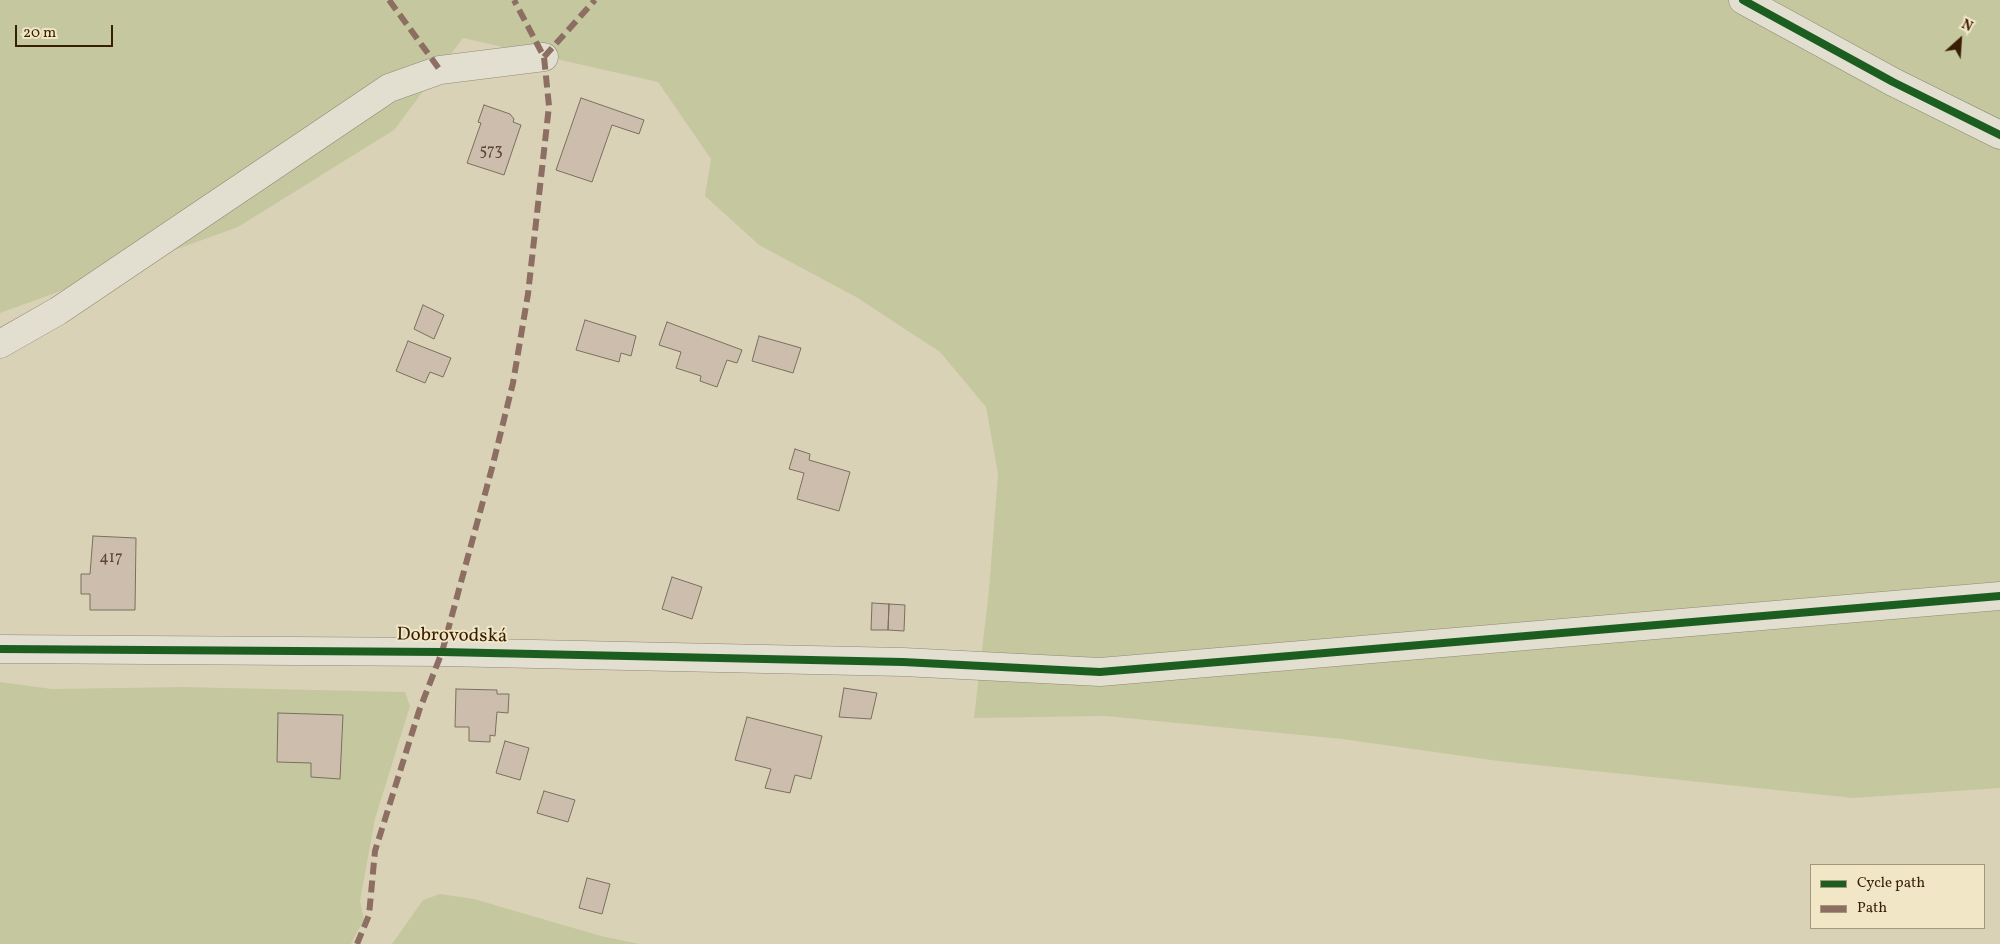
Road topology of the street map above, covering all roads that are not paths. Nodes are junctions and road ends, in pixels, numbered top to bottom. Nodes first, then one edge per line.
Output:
1 (1743, 0) edge
2 (544, 57) dead end
3 (2000, 135) edge
4 (0, 344) edge
5 (2000, 596) edge
6 (0, 649) edge

1 - 3 street
2 - 4 street
5 - 6 street, Dobrovodská

